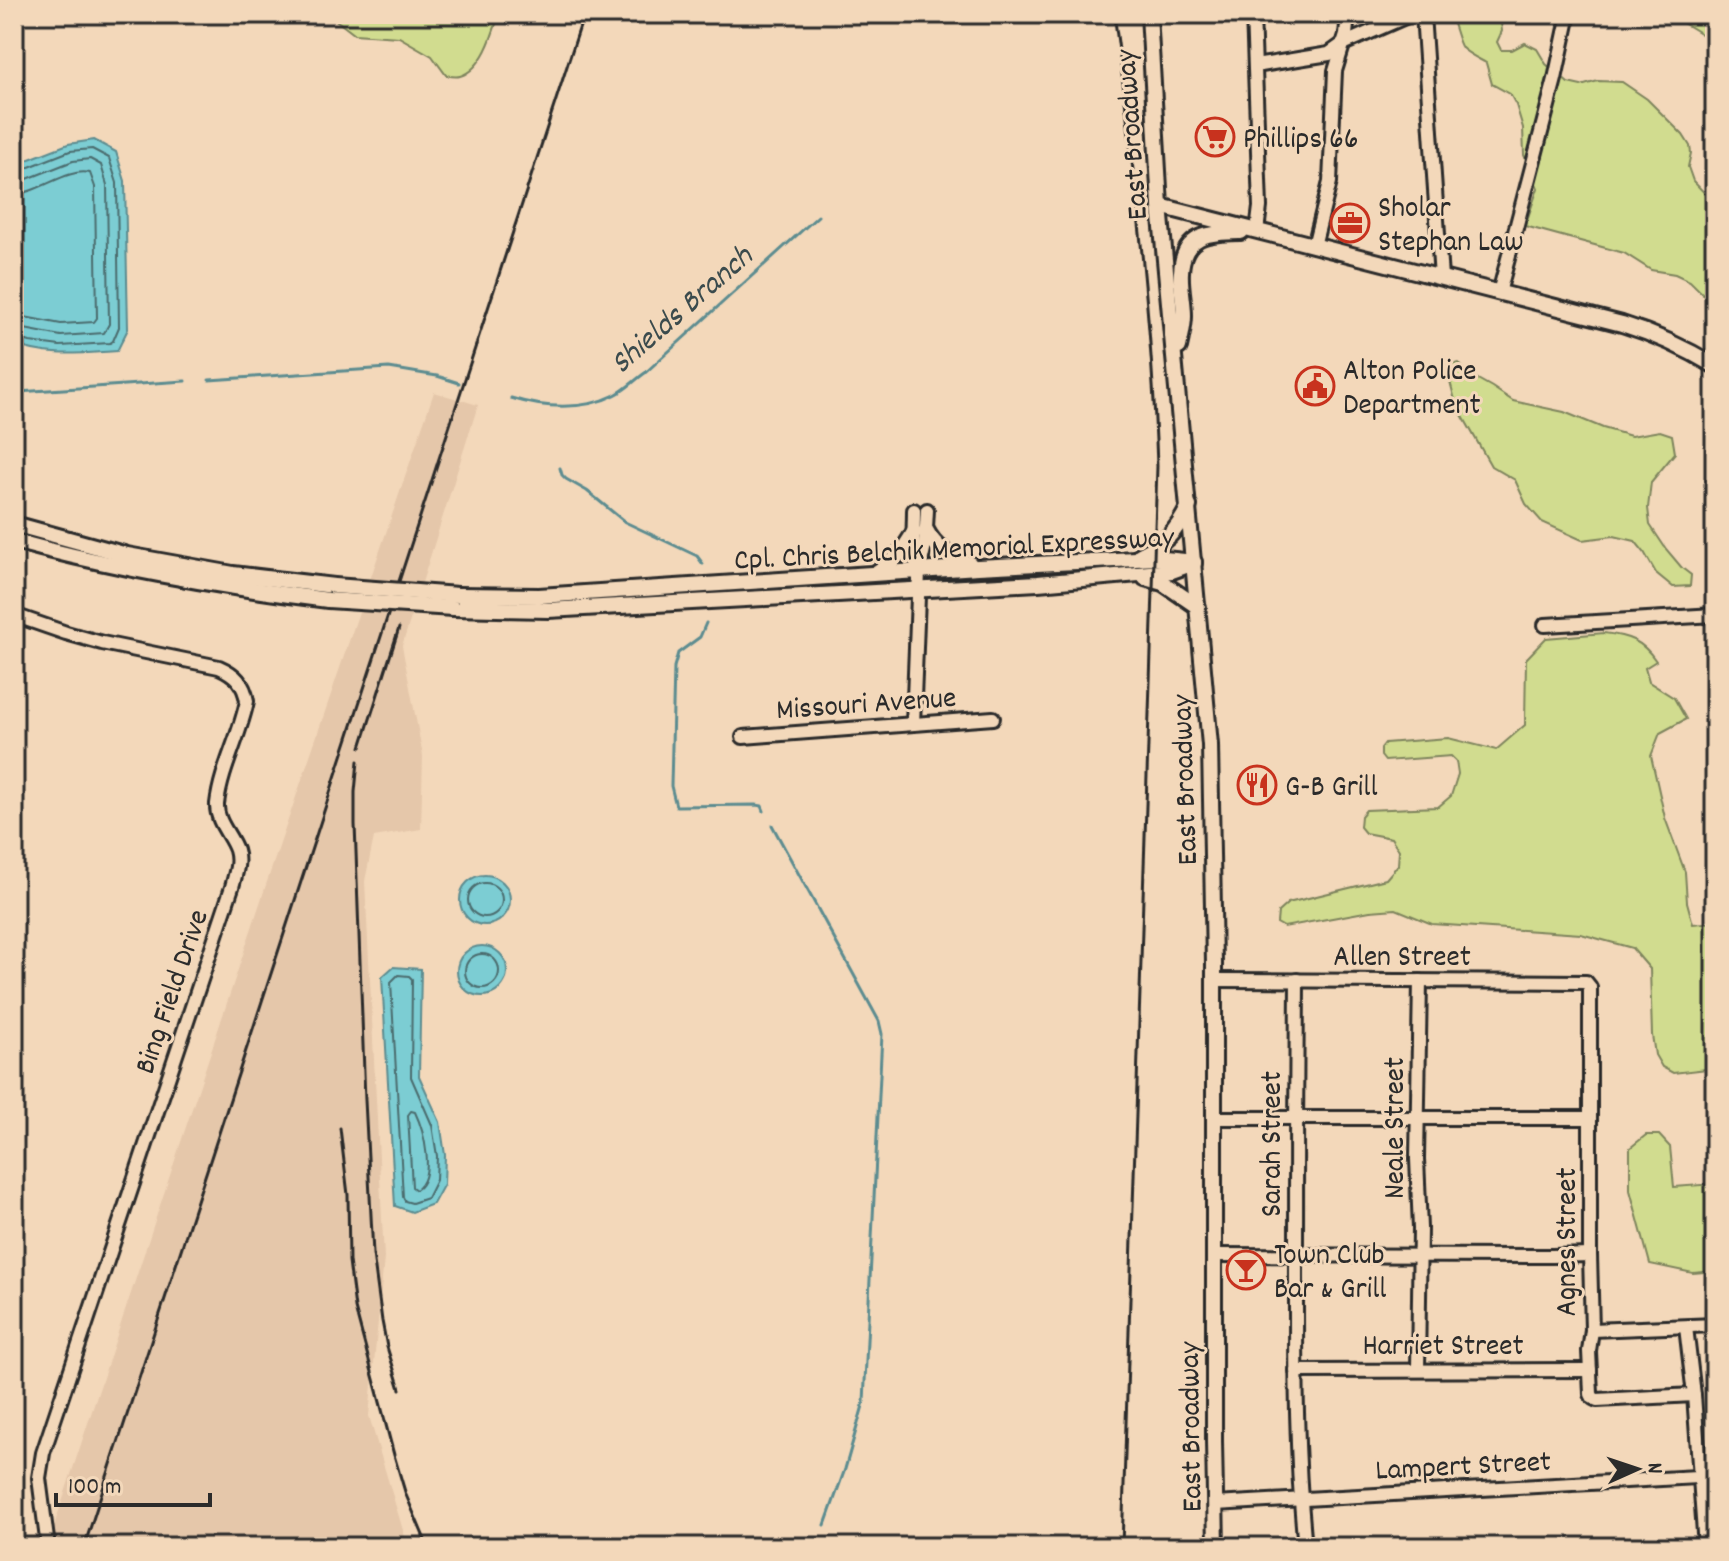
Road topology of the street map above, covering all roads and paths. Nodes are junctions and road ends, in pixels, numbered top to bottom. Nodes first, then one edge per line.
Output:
1 (1149, 14) edge
2 (1253, 14) edge
3 (1348, 14) edge
4 (1412, 14) edge
5 (1423, 14) edge
6 (1569, 14) edge
7 (1343, 44) junction
8 (1255, 66) junction
9 (1160, 206) junction
10 (1257, 231) junction
11 (1314, 246) junction
12 (1441, 278) junction
13 (1499, 293) junction
14 (1175, 363) junction
15 (1715, 366) edge
16 (1189, 506) junction
17 (921, 510) dead end
18 (14, 524) edge
19 (920, 531) junction
20 (14, 541) edge
21 (1130, 559) junction
22 (1194, 563) junction
23 (978, 567) junction
24 (919, 571) junction
25 (873, 575) junction
26 (1133, 575) junction
27 (919, 589) junction
28 (331, 593) junction
29 (455, 602) junction
30 (1198, 607) junction
31 (14, 615) edge
32 (1715, 615) edge
33 (1545, 625) dead end
34 (993, 718) dead end
35 (913, 724) junction
36 (743, 737) dead end
37 (1214, 980) junction
38 (1297, 980) junction
39 (1420, 981) junction
40 (1588, 984) joint
41 (1296, 1117) junction
42 (1418, 1117) junction
43 (1214, 1118) junction
44 (1590, 1118) junction
45 (1214, 1255) junction
46 (1419, 1255) junction
47 (1590, 1255) junction
48 (1296, 1256) junction
49 (1715, 1325) edge
50 (1686, 1327) junction
51 (1592, 1330) junction
52 (1418, 1370) junction
53 (1590, 1370) junction
54 (1296, 1371) junction
55 (1694, 1395) junction
56 (1715, 1476) edge
57 (1700, 1477) junction
58 (1300, 1499) junction
59 (1215, 1504) junction
60 (48, 1547) edge
61 (1216, 1547) edge
62 (1305, 1547) edge
63 (1705, 1547) edge

1 - 9 main road, East Broadway
2 - 8 street
3 - 7 street
4 - 7 street
5 - 12 street
6 - 13 street
7 - 8 street
7 - 11 street
8 - 10 street
9 - 10 main road
9 - 14 main road, East Broadway
10 - 11 main road
10 - 14 main road
11 - 12 main road
12 - 13 main road
13 - 15 main road
14 - 16 main road, East Broadway
16 - 21 main road
16 - 22 main road, East Broadway
17 - 19 street
18 - 28 main road, Cpl. Chris Belchik Memorial Expressway
19 - 23 main road
19 - 24 street
19 - 25 main road
20 - 28 main road, Cpl. Chris Belchik Memorial Expressway
21 - 22 main road, Cpl. Chris Belchik Memorial Expressway
21 - 23 main road, Cpl. Chris Belchik Memorial Expressway
22 - 26 main road, Cpl. Chris Belchik Memorial Expressway
22 - 30 main road, East Broadway
23 - 24 main road, Cpl. Chris Belchik Memorial Expressway
24 - 25 main road, Cpl. Chris Belchik Memorial Expressway
24 - 27 street
25 - 29 main road, Cpl. Chris Belchik Memorial Expressway
26 - 27 main road, Cpl. Chris Belchik Memorial Expressway
26 - 30 main road
27 - 29 main road, Cpl. Chris Belchik Memorial Expressway
27 - 35 street
28 - 29 main road, Cpl. Chris Belchik Memorial Expressway, bridge
30 - 37 main road, East Broadway
31 - 60 street, Bing Field Drive
32 - 33 street
34 - 35 street, Missouri Avenue
35 - 36 street, Missouri Avenue
37 - 38 street, Allen Street
37 - 43 main road, East Broadway
38 - 39 street, Allen Street
38 - 41 street, Sarah Street
39 - 40 street, Allen Street
39 - 42 street, Neale Street
40 - 44 street, Agnes Street
41 - 42 street
41 - 43 street
41 - 48 street, Sarah Street
42 - 44 street
42 - 46 street, Neale Street
43 - 45 main road, East Broadway
44 - 47 street, Agnes Street
45 - 48 street
45 - 59 main road, East Broadway
46 - 47 street
46 - 48 street
46 - 52 street, Neale Street
47 - 51 street, Agnes Street
48 - 54 street, Sarah Street
49 - 50 street
50 - 51 street
50 - 55 street
51 - 53 street, Agnes Street
52 - 53 street, Harriet Street
52 - 54 street, Harriet Street
53 - 55 street, Agnes Street
54 - 58 street, Sarah Street
55 - 57 street
56 - 57 street, Lampert Street
57 - 58 street, Lampert Street
57 - 63 street
58 - 59 street, Lampert Street
58 - 62 street, Sarah Street
59 - 61 main road, East Broadway

